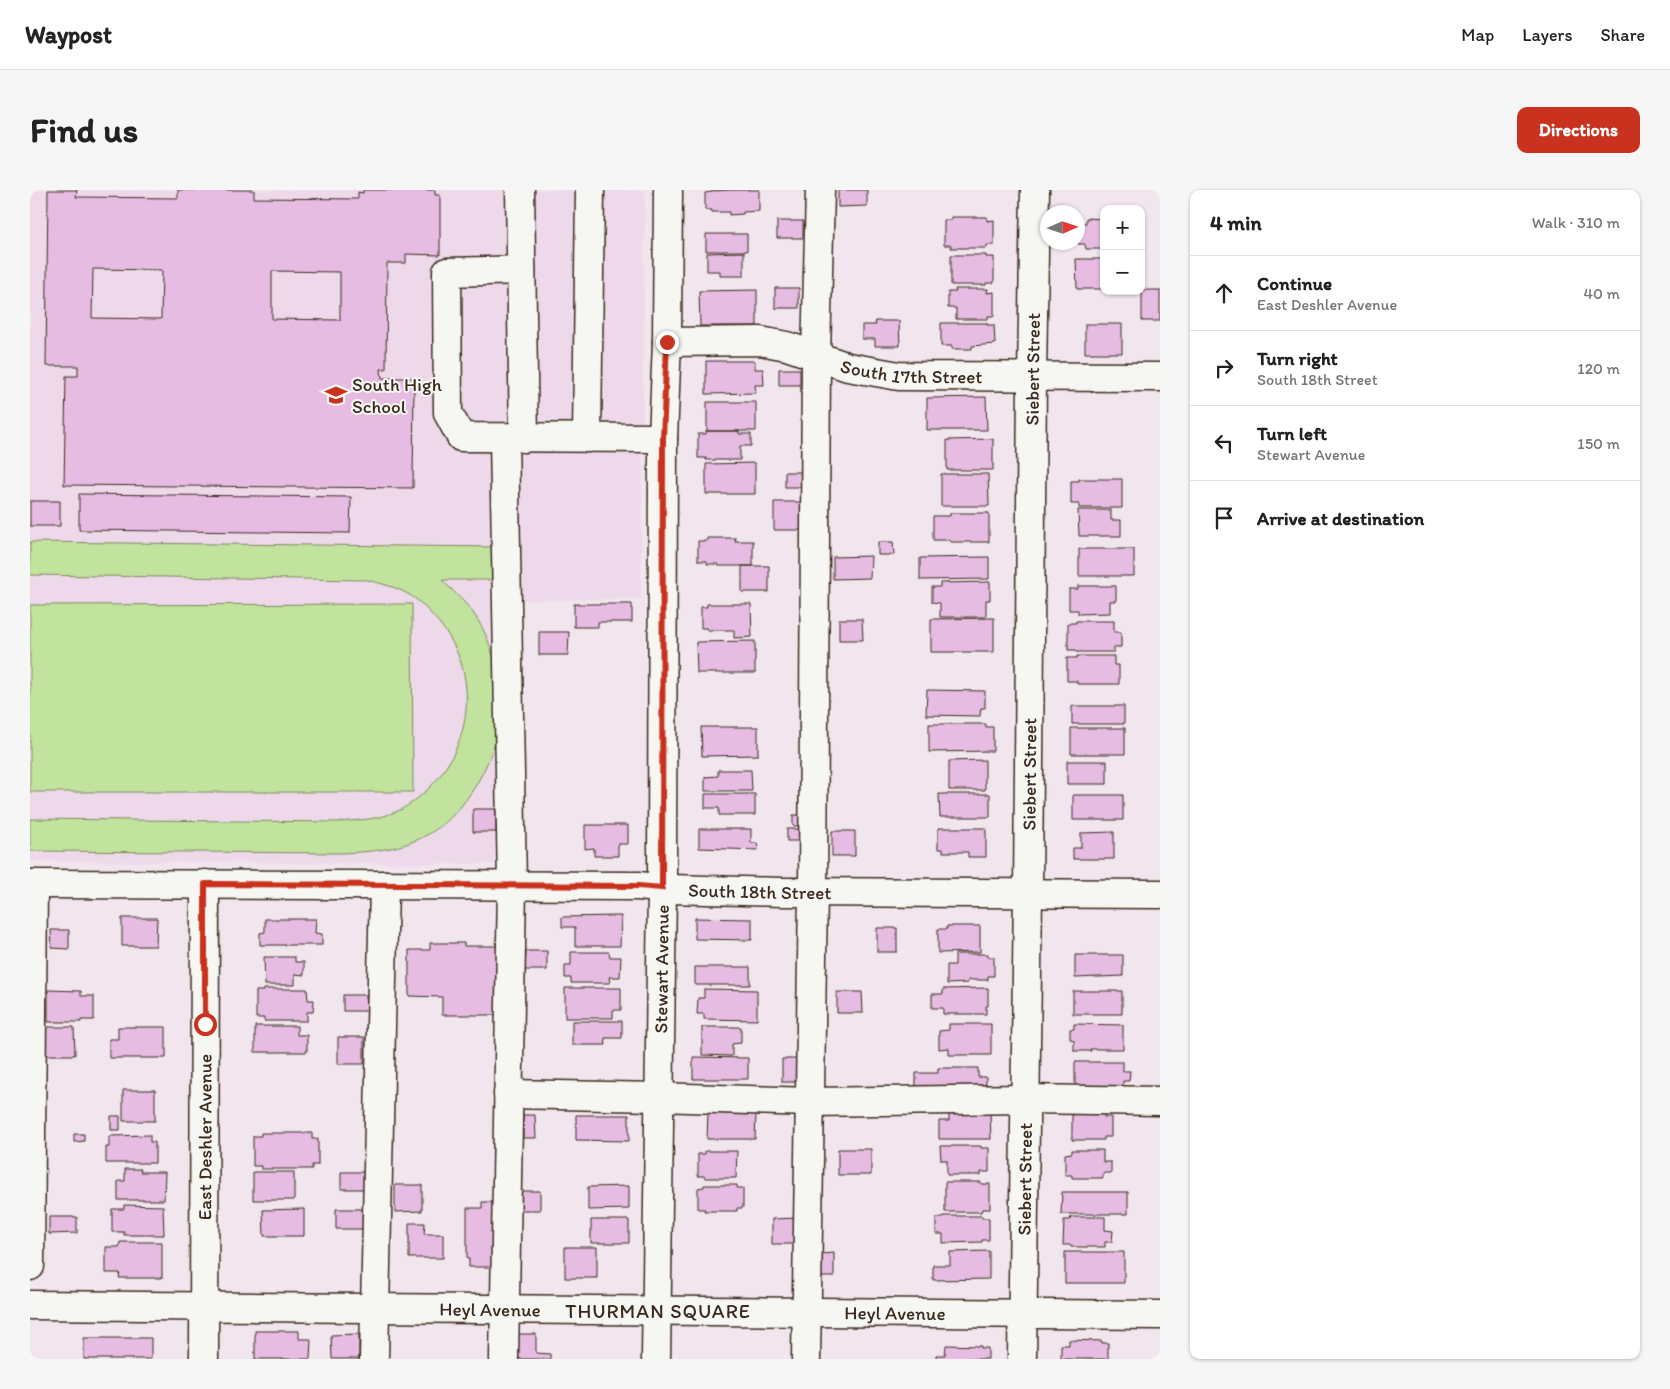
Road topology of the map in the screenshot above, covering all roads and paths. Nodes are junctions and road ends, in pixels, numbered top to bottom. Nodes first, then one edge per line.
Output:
1 (520, 190) edge
2 (590, 190) edge
3 (668, 190) edge
4 (820, 190) edge
5 (1035, 190) edge
6 (520, 270) junction
7 (667, 342) junction
8 (816, 356) junction
9 (1032, 377) junction
10 (1160, 377) edge
11 (514, 438) junction
12 (587, 438) junction
13 (663, 438) junction
14 (31, 884) edge
15 (205, 884) junction
16 (384, 885) junction
17 (512, 885) junction
18 (662, 888) junction
19 (813, 892) junction
20 (1028, 893) junction
21 (1160, 894) edge
22 (508, 1094) junction
23 (659, 1096) junction
24 (1025, 1099) junction
25 (1160, 1101) edge
26 (810, 1102) junction
27 (30, 1266) edge
28 (30, 1305) edge
29 (205, 1307) junction
30 (374, 1308) junction
31 (504, 1309) junction
32 (657, 1310) junction
33 (807, 1312) junction
34 (1022, 1315) junction
35 (1160, 1315) edge
36 (204, 1359) edge
37 (374, 1359) edge
38 (504, 1359) edge
39 (656, 1359) edge
40 (806, 1359) edge
41 (1022, 1359) edge

1 - 6 street
2 - 12 street
3 - 7 street, Stewart Avenue
4 - 8 street
5 - 9 street, Siebert Street
6 - 11 street
6 - 11 street
7 - 8 street, South 17th Street
7 - 13 street, Stewart Avenue
8 - 9 street, South 17th Street
8 - 19 street
9 - 10 street, South 17th Street
9 - 20 street, Siebert Street
11 - 12 street
11 - 17 street
12 - 13 street
13 - 18 street, Stewart Avenue
14 - 15 street, South 18th Street
14 - 27 street
15 - 16 street, South 18th Street
15 - 29 street, East Deshler Avenue
16 - 17 street, South 18th Street
16 - 30 street
17 - 18 street, South 18th Street
17 - 22 street
18 - 19 street, South 18th Street
18 - 23 street, Stewart Avenue
19 - 20 street, South 18th Street
19 - 26 street
20 - 21 street, South 18th Street
20 - 24 street, Siebert Street
22 - 23 street
22 - 31 street
23 - 26 street
23 - 32 street, Stewart Avenue
24 - 25 street
24 - 26 street
24 - 34 street, Siebert Street
26 - 33 street
28 - 29 street, Heyl Avenue
29 - 30 street, Heyl Avenue
29 - 36 street, East Deshler Avenue
30 - 31 street, Heyl Avenue
30 - 37 street
31 - 32 street, Heyl Avenue
31 - 38 street
32 - 33 street, Heyl Avenue
32 - 39 street, Stewart Avenue
33 - 34 street, Heyl Avenue
33 - 40 street
34 - 35 street, Heyl Avenue
34 - 41 street, Siebert Street

